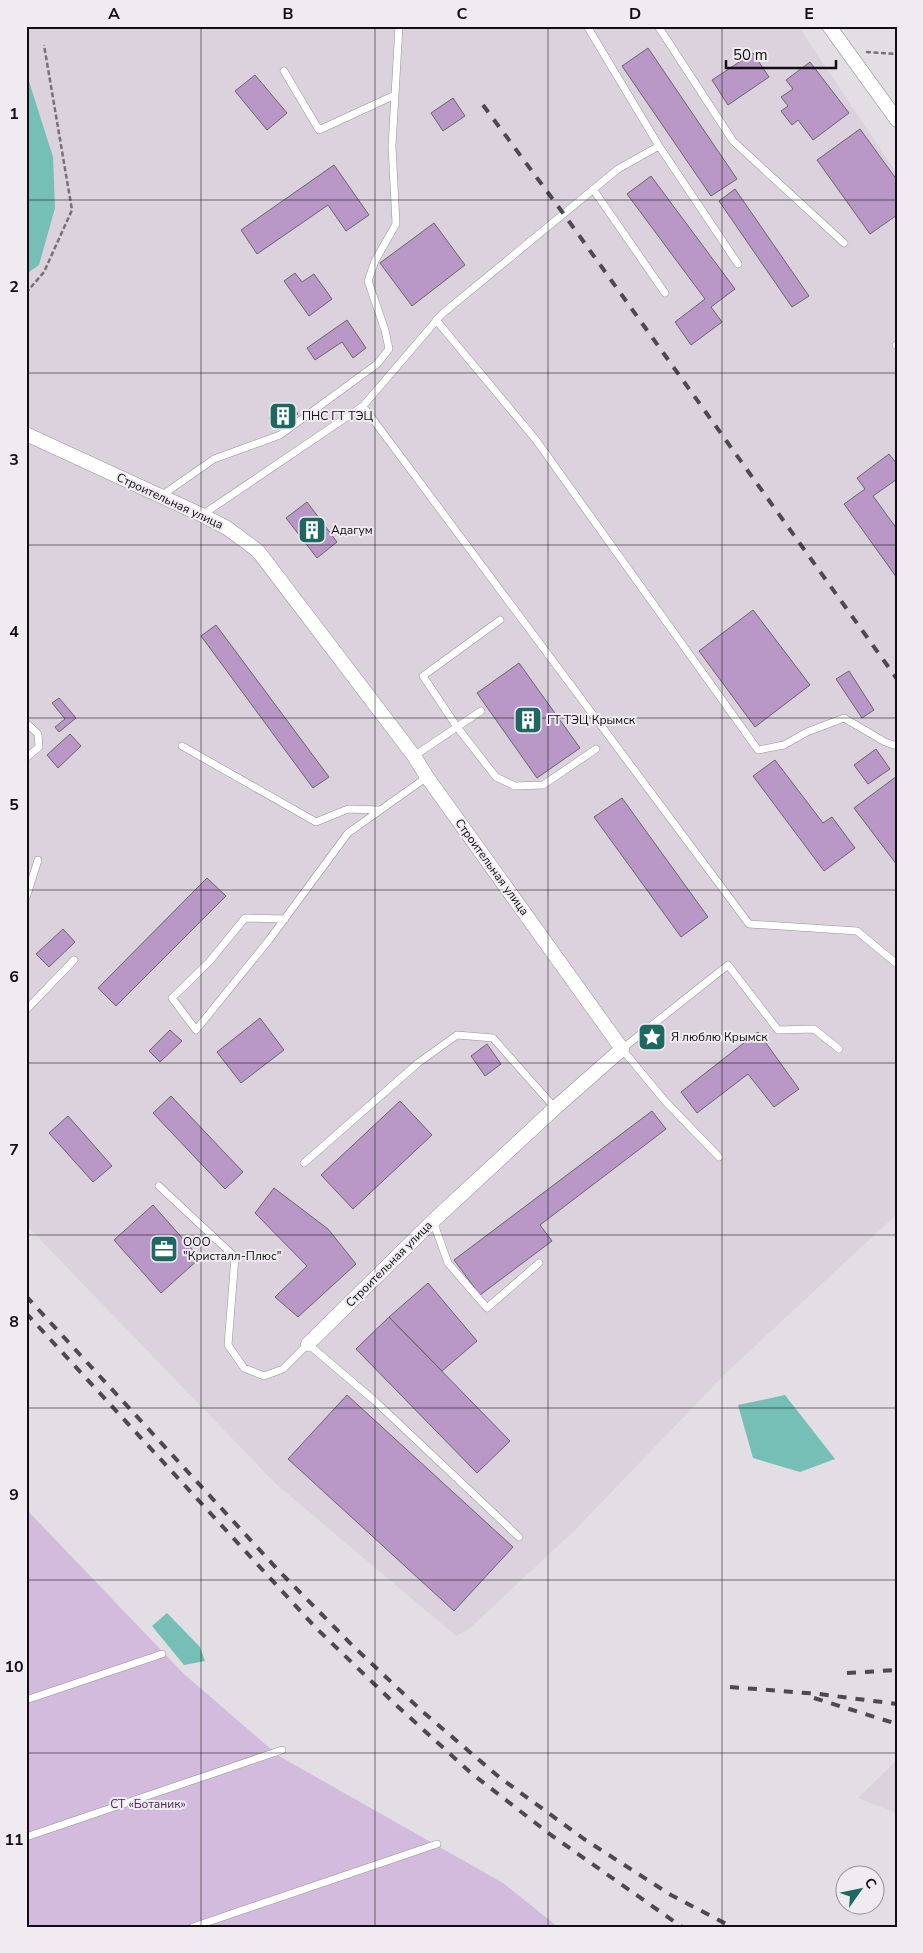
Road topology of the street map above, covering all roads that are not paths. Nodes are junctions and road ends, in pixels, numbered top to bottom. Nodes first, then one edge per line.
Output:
1 (399, 26) edge
2 (587, 26) edge
3 (658, 26) edge
4 (829, 26) edge
5 (284, 71) dead end
6 (395, 95) junction
7 (897, 120) edge
8 (659, 146) junction
9 (593, 189) junction
10 (844, 244) dead end
11 (738, 264) dead end
12 (665, 293) dead end
13 (436, 320) junction
14 (363, 406) junction
15 (26, 434) edge
16 (160, 497) junction
17 (202, 515) junction
18 (500, 620) dead end
19 (481, 711) dead end
20 (26, 722) edge
21 (457, 727) junction
22 (182, 746) dead end
23 (897, 746) edge
24 (596, 749) dead end
25 (414, 756) junction
26 (26, 758) edge
27 (427, 777) junction
28 (379, 810) junction
29 (38, 860) dead end
30 (26, 898) edge
31 (285, 919) junction
32 (74, 960) dead end
33 (897, 964) edge
34 (26, 1010) edge
35 (622, 1049) junction
36 (839, 1049) dead end
37 (555, 1108) junction
38 (719, 1157) dead end
39 (304, 1163) dead end
40 (159, 1186) dead end
41 (433, 1220) junction
42 (539, 1263) dead end
43 (308, 1344) junction
44 (519, 1537) dead end
45 (162, 1654) dead end
46 (26, 1700) edge
47 (282, 1750) dead end
48 (26, 1837) edge
49 (437, 1844) dead end
50 (192, 1927) edge

1 - 6 lane
2 - 8 lane
3 - 10 lane
4 - 7 street
5 - 6 lane
6 - 16 lane
8 - 9 lane
8 - 11 lane
9 - 12 lane
9 - 13 lane
13 - 14 lane
13 - 23 lane
14 - 17 lane
14 - 33 lane
15 - 16 street, Строительная улица
16 - 17 street, Строительная улица
17 - 25 street, Строительная улица
18 - 21 lane
19 - 21 lane
20 - 26 lane
21 - 24 lane
21 - 25 lane
22 - 28 lane
25 - 27 street, Строительная улица
27 - 28 lane
27 - 35 street, Строительная улица
28 - 31 lane
29 - 30 lane
31 - 31 lane
32 - 34 lane
35 - 36 lane
35 - 37 street, Строительная улица
35 - 38 lane
37 - 39 lane
37 - 41 street, Строительная улица
40 - 43 lane
41 - 42 lane
41 - 43 street, Строительная улица
43 - 44 lane
45 - 46 lane
47 - 48 lane
49 - 50 lane

